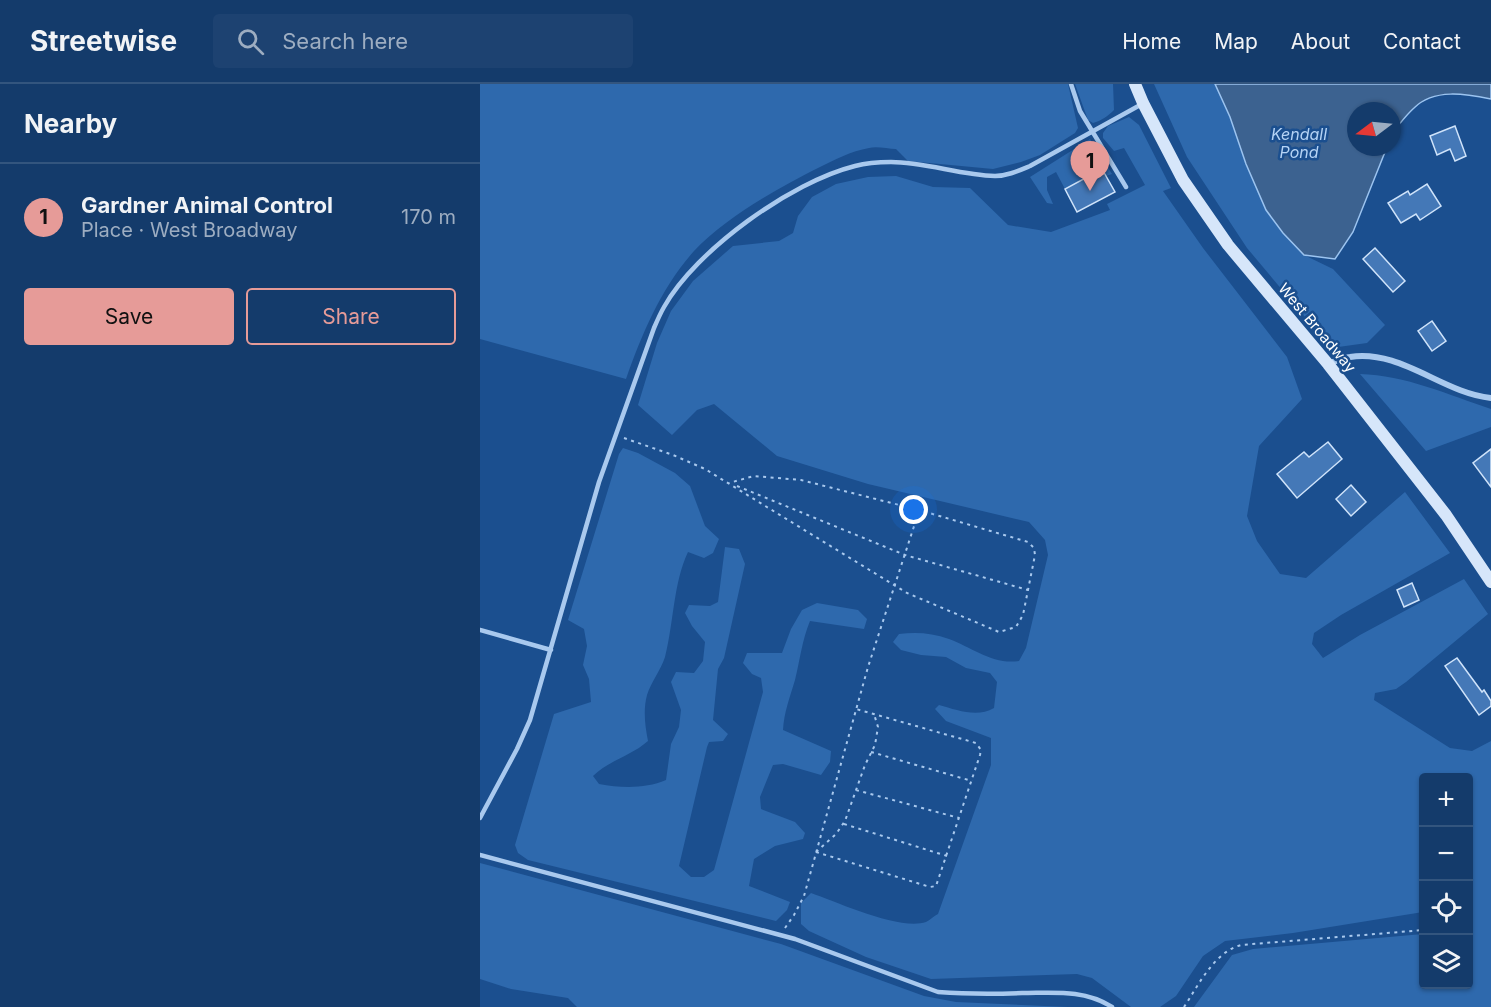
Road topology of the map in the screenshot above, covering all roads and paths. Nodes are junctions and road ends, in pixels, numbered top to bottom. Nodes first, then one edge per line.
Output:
1 (1071, 84) edge
2 (1135, 84) edge
3 (1143, 103) junction
4 (1093, 131) junction
5 (1126, 187) dead end
6 (1328, 364) junction
7 (1491, 398) edge
8 (616, 436) junction
9 (729, 483) junction
10 (919, 510) junction
11 (905, 555) junction
12 (1491, 582) edge
13 (895, 587) junction
14 (1028, 590) junction
15 (480, 630) edge
16 (551, 650) junction
17 (856, 709) junction
18 (874, 714) junction
19 (872, 752) junction
20 (972, 781) junction
21 (856, 790) junction
22 (480, 818) edge
23 (959, 818) junction
24 (844, 824) junction
25 (816, 852) junction
26 (480, 855) edge
27 (947, 856) junction
28 (1419, 930) edge
29 (782, 936) junction
30 (1112, 1007) edge
31 (1184, 1007) edge

1 - 4 lane
2 - 3 main road, West Broadway
3 - 4 lane
3 - 6 main road, West Broadway
4 - 5 lane
4 - 8 lane
6 - 7 street
6 - 12 main road, West Broadway
8 - 9 path
8 - 16 lane
9 - 10 path
9 - 11 path
9 - 13 path
10 - 11 path
10 - 14 path
11 - 13 path
11 - 14 path
13 - 14 path
13 - 17 path
15 - 16 lane
16 - 22 lane
17 - 18 path
17 - 25 path
18 - 19 path
18 - 20 path
19 - 20 path
19 - 21 path
20 - 23 path
21 - 23 path
21 - 24 path
23 - 27 path
24 - 25 path
24 - 27 path
25 - 27 path
25 - 29 path
26 - 29 lane
28 - 31 path
29 - 30 lane

